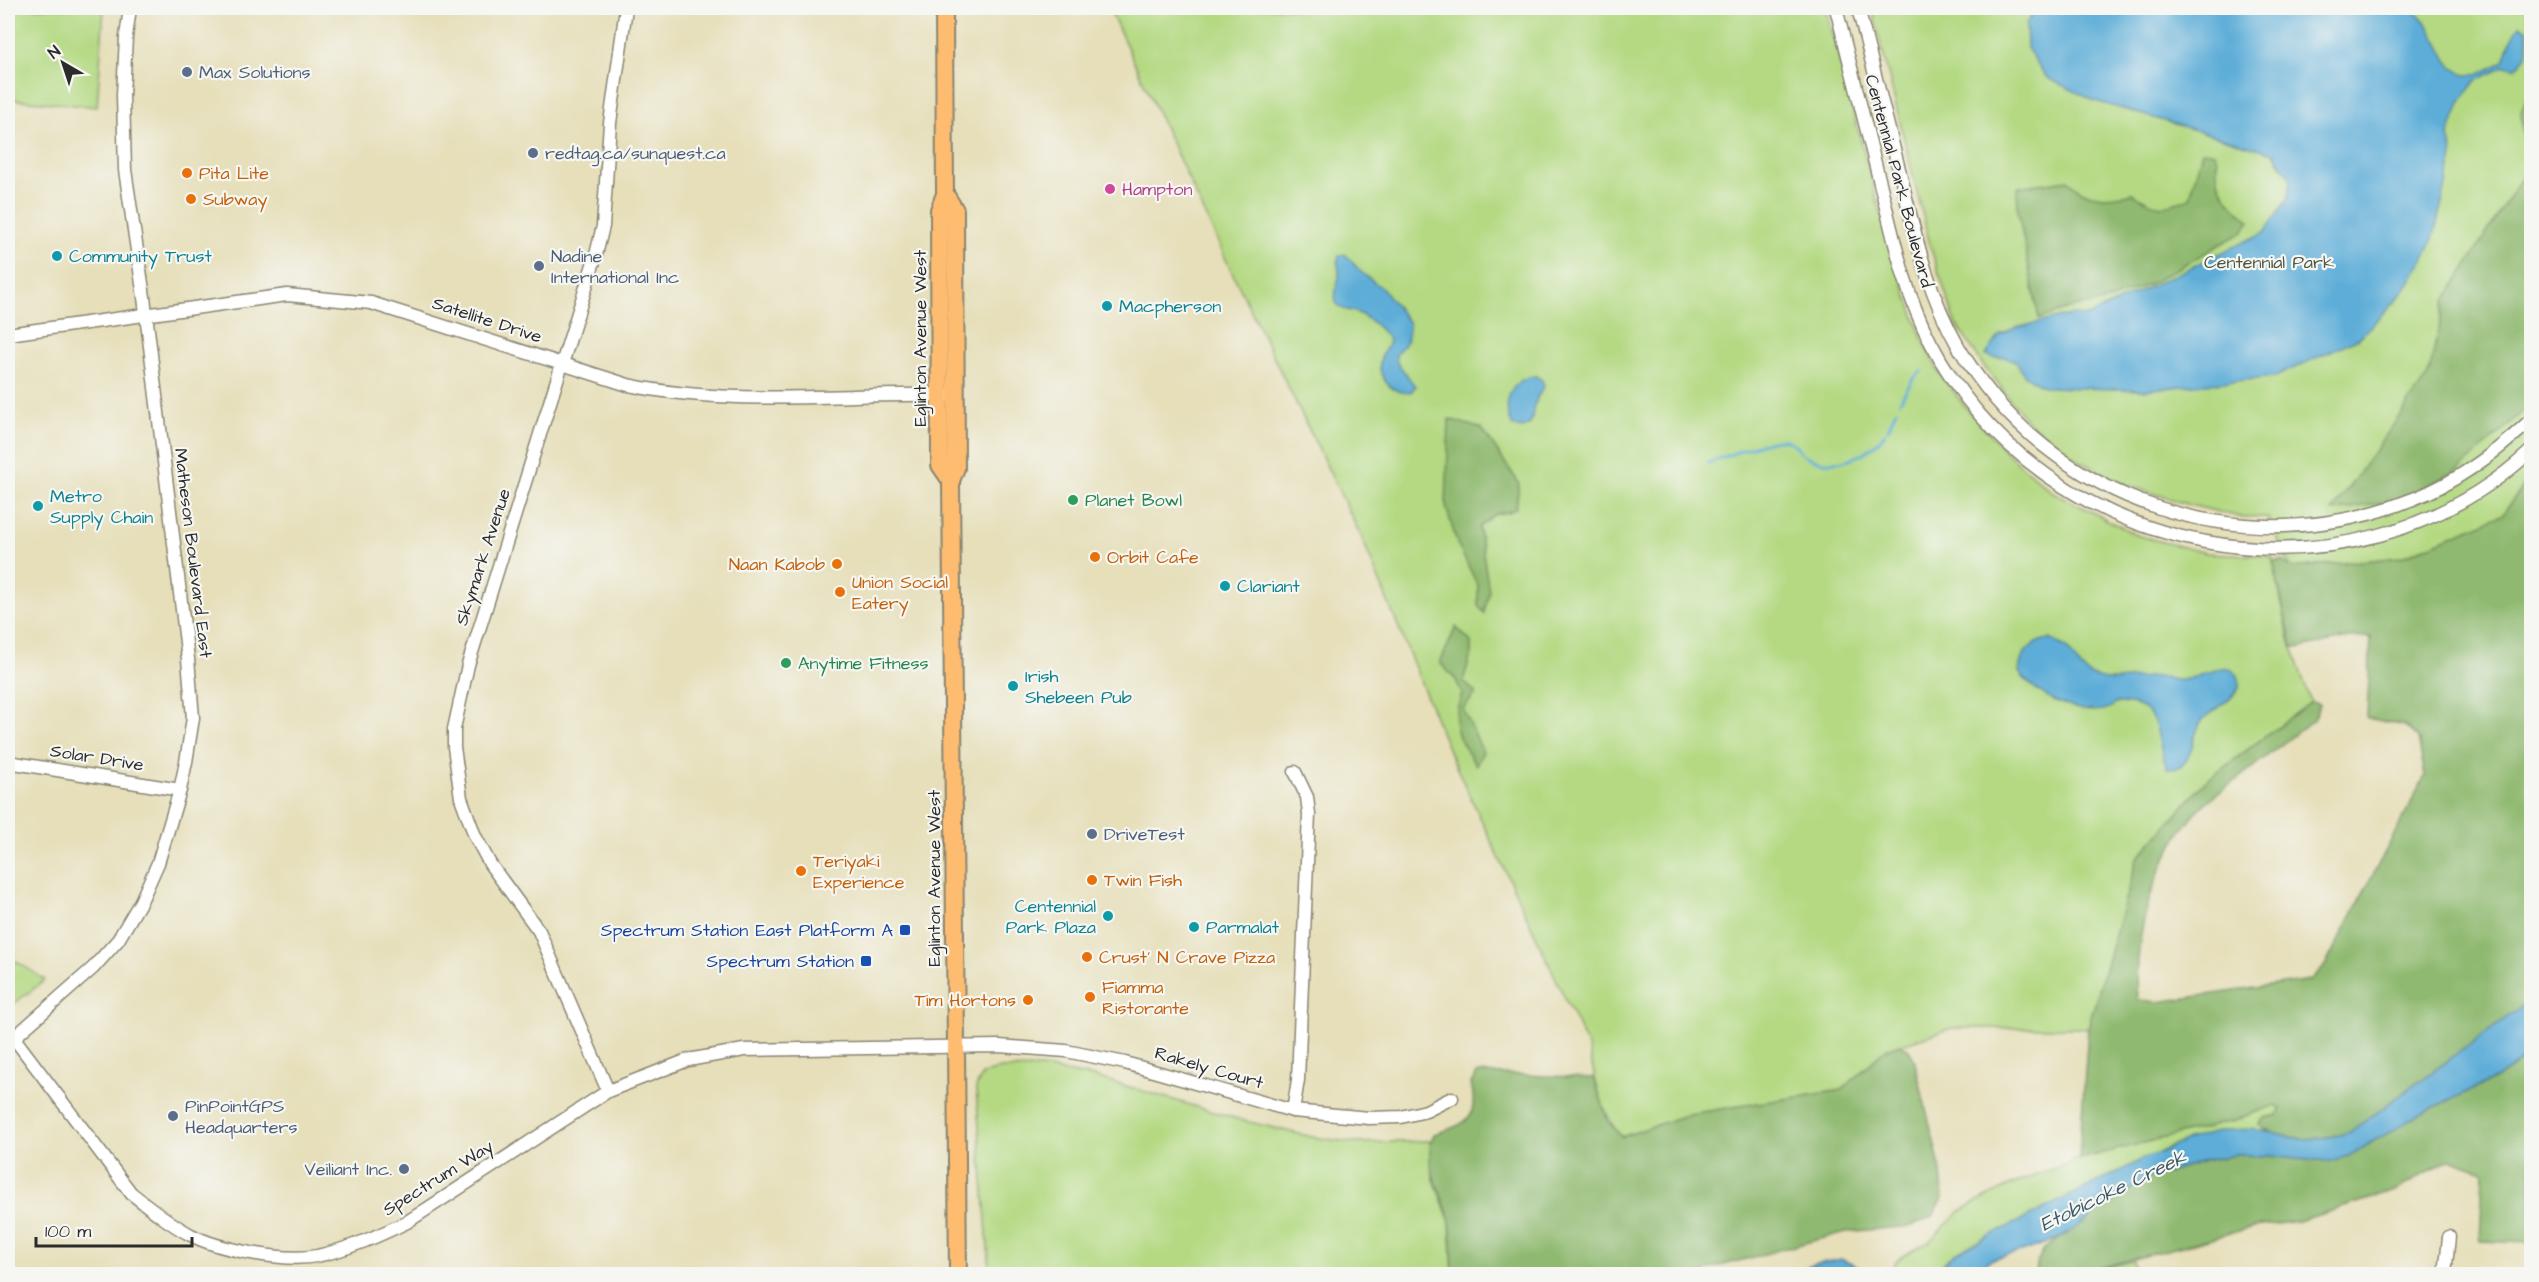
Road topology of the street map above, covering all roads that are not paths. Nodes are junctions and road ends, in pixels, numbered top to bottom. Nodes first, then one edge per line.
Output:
1 (130, 8) edge
2 (626, 8) edge
3 (944, 8) edge
4 (1836, 8) edge
5 (1858, 8) edge
6 (145, 315) junction
7 (8, 334) edge
8 (563, 364) junction
9 (948, 395) junction
10 (2532, 419) edge
11 (2532, 450) edge
12 (8, 762) edge
13 (1295, 772) dead end
14 (180, 790) junction
15 (11, 1041) edge
16 (954, 1048) junction
17 (608, 1091) junction
18 (1452, 1098) dead end
19 (1293, 1111) junction
20 (2450, 1237) dead end
21 (958, 1275) edge
22 (2445, 1275) edge

1 - 6 street, Matheson Boulevard East
2 - 8 street, Skymark Avenue
3 - 9 main road, Eglinton Avenue West
4 - 11 street, Centennial Park Boulevard
5 - 10 street, Centennial Park Boulevard
6 - 7 street, Satellite Drive
6 - 8 street, Satellite Drive
6 - 14 street, Matheson Boulevard East
8 - 9 street, Satellite Drive
8 - 17 street, Skymark Avenue
9 - 16 main road, Eglinton Avenue West
12 - 14 street, Solar Drive
13 - 19 street
14 - 15 street, Matheson Boulevard East
15 - 17 street, Spectrum Way
16 - 17 street, Spectrum Way
16 - 19 street, Rakely Court
16 - 21 main road, Eglinton Avenue West
18 - 19 street, Rakely Court
20 - 22 street

